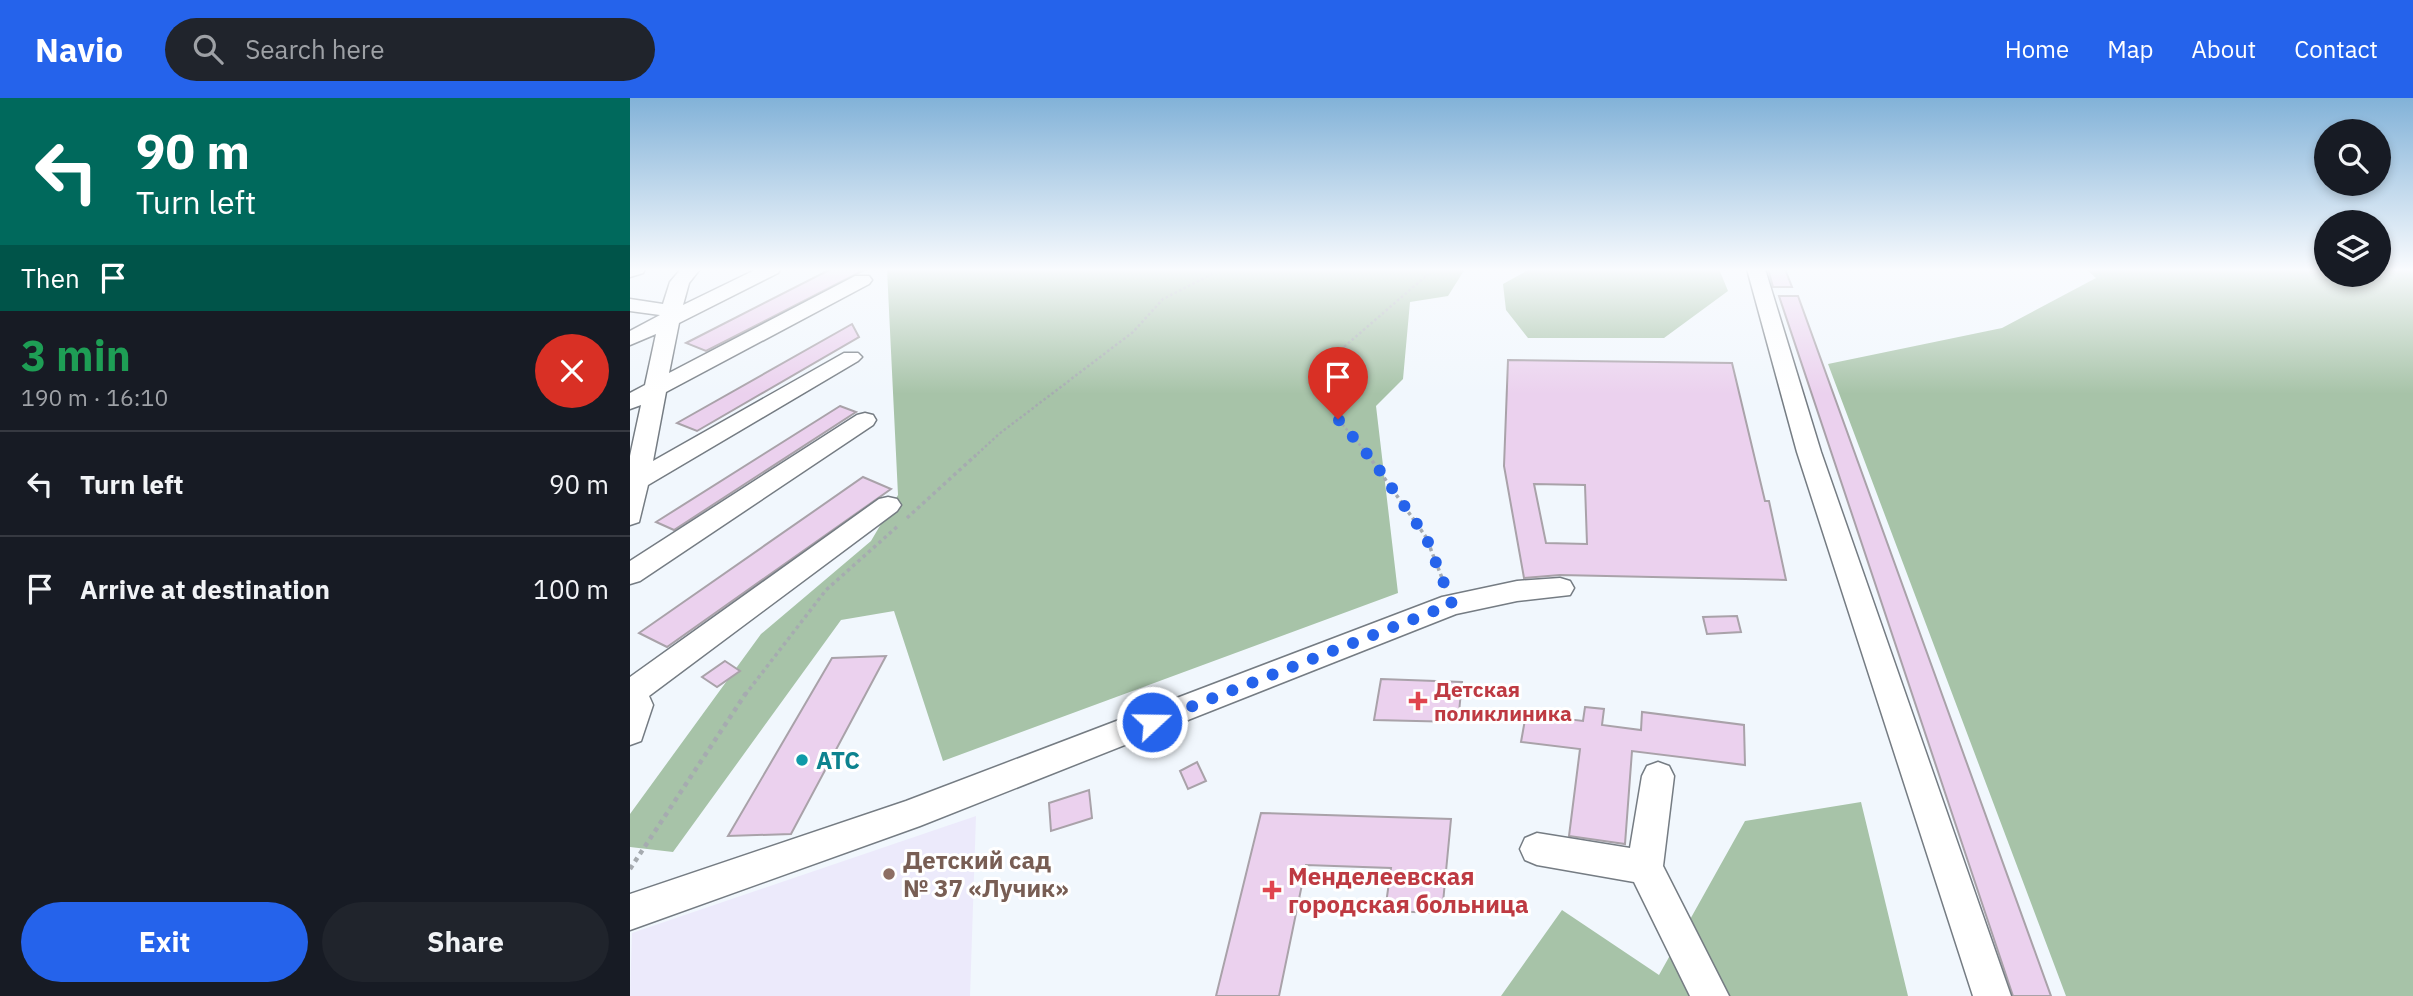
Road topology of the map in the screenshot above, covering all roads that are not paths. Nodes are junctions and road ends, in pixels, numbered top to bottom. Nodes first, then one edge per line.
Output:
1 (648, 311) edge
2 (672, 311) edge
3 (686, 311) edge
4 (803, 311) edge
5 (1768, 311) edge
6 (670, 319) junction
7 (630, 339) edge
8 (850, 357) dead end
9 (656, 388) junction
10 (630, 402) edge
11 (865, 420) dead end
12 (635, 482) edge
13 (888, 505) dead end
14 (630, 516) edge
15 (630, 574) edge
16 (1560, 588) dead end
17 (630, 693) edge
18 (630, 732) edge
19 (1658, 776) dead end
20 (1536, 849) dead end
21 (1645, 867) junction
22 (630, 912) edge
23 (1710, 996) edge
24 (1992, 996) edge

1 - 6 lane
2 - 6 street
3 - 6 street
4 - 9 street
5 - 24 street
6 - 7 street
6 - 9 street
8 - 12 street
9 - 10 street
9 - 12 street
11 - 15 street
12 - 14 street
13 - 17 street
16 - 22 lane
17 - 18 street
19 - 21 lane
20 - 21 street
21 - 23 street

